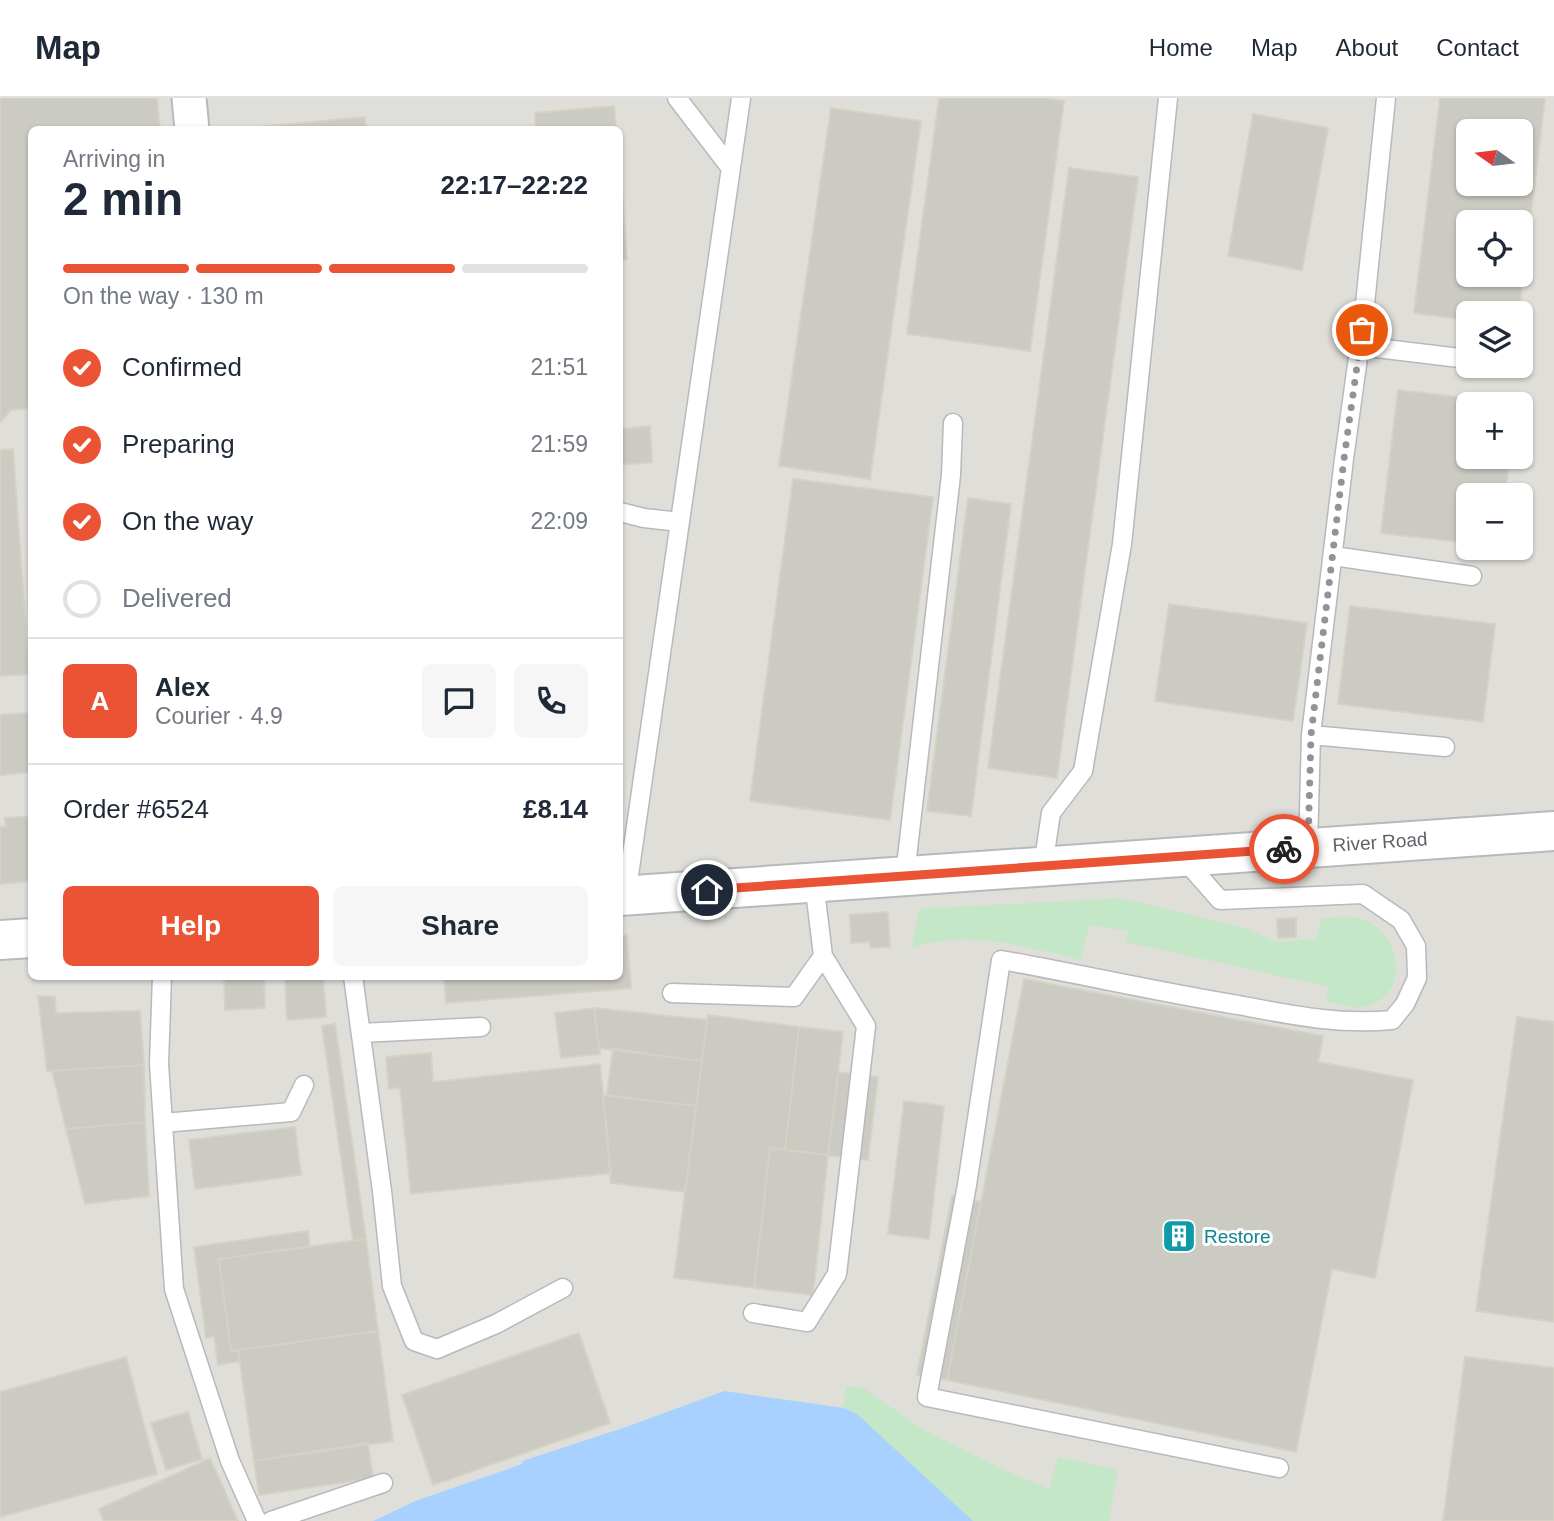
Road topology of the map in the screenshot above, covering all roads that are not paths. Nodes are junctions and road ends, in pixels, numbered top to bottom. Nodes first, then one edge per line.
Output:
1 (189, 98) edge
2 (677, 98) edge
3 (741, 98) edge
4 (1168, 98) edge
5 (1386, 98) edge
6 (192, 126) edge
7 (730, 167) junction
8 (1360, 346) junction
9 (1456, 358) edge
10 (953, 423) dead end
11 (623, 513) edge
12 (680, 522) junction
13 (1333, 556) junction
14 (1472, 576) dead end
15 (1311, 735) junction
16 (1446, 747) dead end
17 (1554, 831) edge
18 (1308, 847) junction
19 (1181, 856) junction
20 (1043, 866) junction
21 (905, 875) junction
22 (814, 882) junction
23 (623, 896) edge
24 (28, 938) edge
25 (0, 940) edge
26 (823, 956) junction
27 (162, 980) edge
28 (354, 980) edge
29 (672, 993) dead end
30 (481, 1027) dead end
31 (361, 1033) junction
32 (304, 1085) dead end
33 (163, 1123) junction
34 (564, 1288) dead end
35 (754, 1313) dead end
36 (1279, 1468) dead end
37 (383, 1483) dead end
38 (257, 1521) edge
39 (271, 1521) edge

1 - 6 street
2 - 7 lane
3 - 7 lane
4 - 20 lane
5 - 8 lane
7 - 12 lane
8 - 9 lane
8 - 13 lane
10 - 21 lane
11 - 12 lane
12 - 23 lane
13 - 14 lane
13 - 15 lane
15 - 16 lane
15 - 18 lane
17 - 18 street, River Road
18 - 19 street, River Road
19 - 20 street, River Road
19 - 36 lane
20 - 21 street, River Road
21 - 22 street, River Road
22 - 23 street, River Road
22 - 26 lane
24 - 25 street
26 - 29 lane
26 - 35 lane
27 - 33 lane
28 - 31 lane
30 - 31 lane
31 - 34 lane
32 - 33 lane
33 - 38 lane
37 - 39 lane

